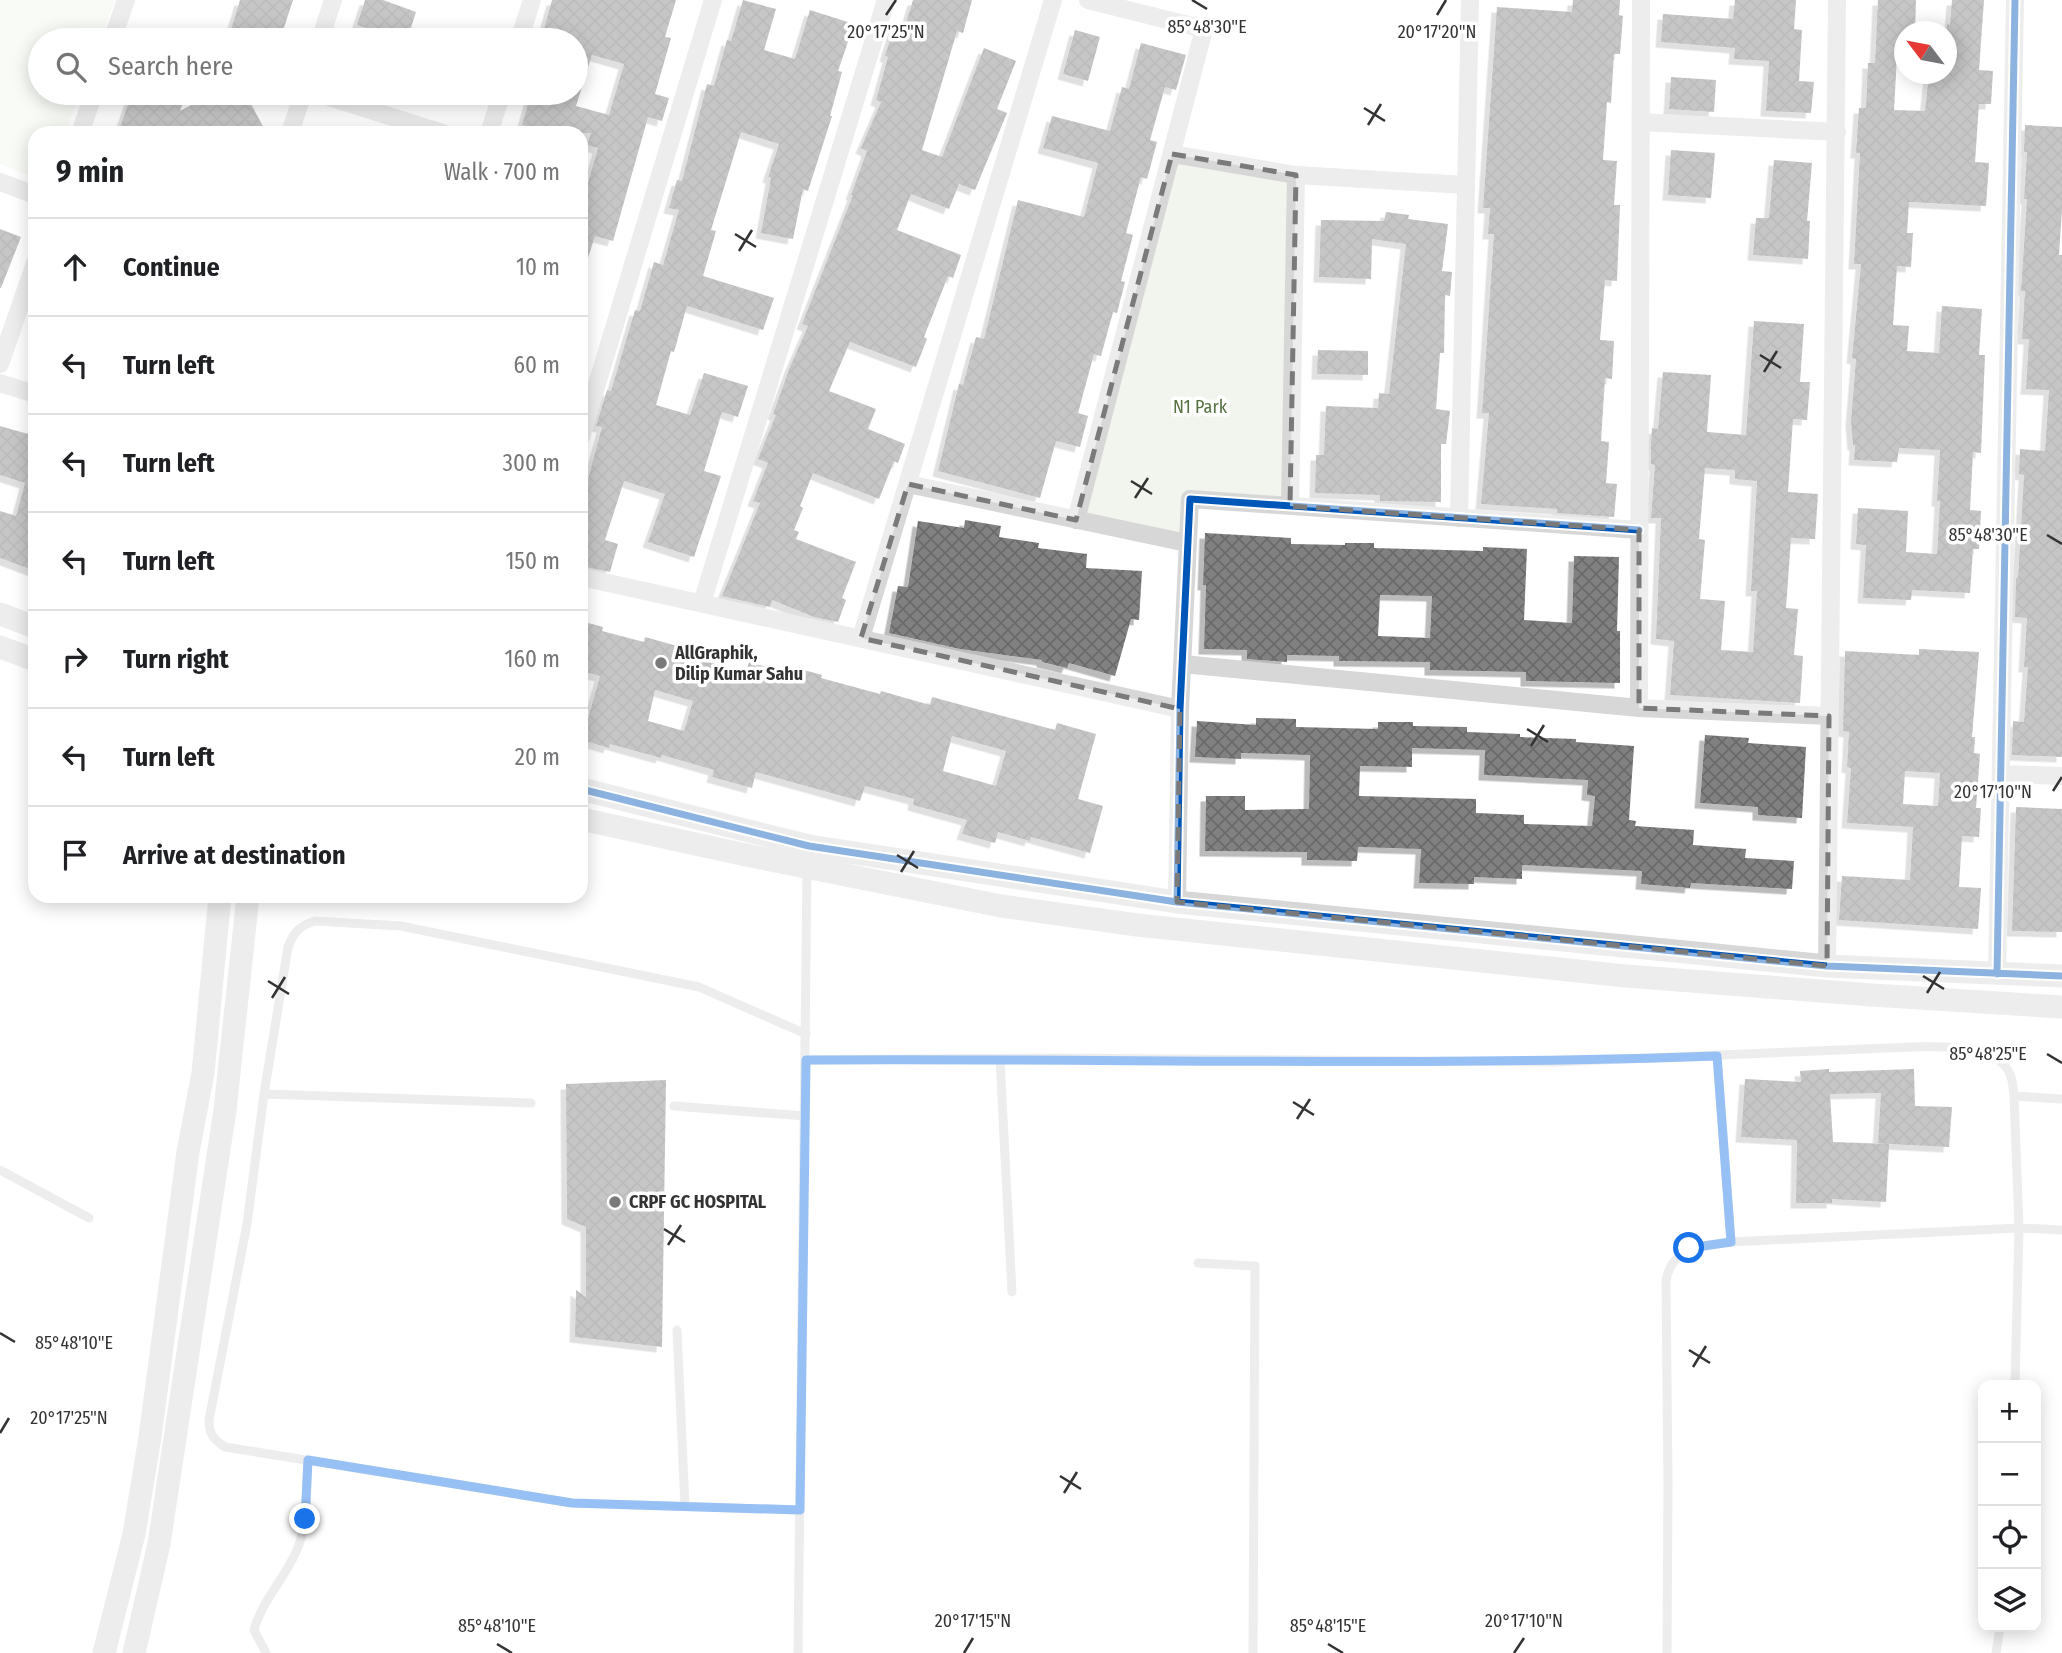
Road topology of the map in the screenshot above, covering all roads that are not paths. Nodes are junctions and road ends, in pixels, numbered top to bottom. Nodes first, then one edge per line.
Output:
1 (126, 0) edge
2 (333, 0) edge
3 (532, 0) edge
4 (713, 0) edge
5 (886, 0) edge
6 (1054, 0) edge
7 (1088, 0) edge
8 (1470, 0) edge
9 (1641, 0) edge
10 (1837, 0) edge
11 (2015, 0) edge
12 (116, 28) edge
13 (324, 28) edge
14 (523, 28) edge
15 (90, 105) edge
16 (299, 105) edge
17 (354, 105) edge
18 (498, 105) edge
19 (1641, 122) junction
20 (82, 126) edge
21 (292, 126) edge
22 (421, 126) edge
23 (491, 126) edge
24 (1837, 132) junction
25 (1172, 153) junction
26 (1296, 175) junction
27 (0, 182) edge
28 (1466, 186) junction
29 (28, 192) edge
30 (28, 283) edge
31 (0, 364) edge
32 (0, 383) edge
33 (28, 392) edge
34 (588, 414) edge
35 (908, 484) junction
36 (1290, 506) junction
37 (1459, 518) junction
38 (1076, 520) junction
39 (1639, 530) junction
40 (1187, 543) junction
41 (588, 579) edge
42 (702, 603) junction
43 (0, 614) edge
44 (28, 624) edge
45 (861, 638) junction
46 (0, 647) edge
47 (28, 657) edge
48 (1183, 664) junction
49 (1639, 708) junction
50 (1181, 709) junction
51 (1829, 716) junction
52 (2001, 774) junction
53 (2062, 776) edge
54 (588, 791) edge
55 (588, 821) edge
56 (807, 868) junction
57 (1177, 902) junction
58 (219, 903) edge
59 (247, 903) edge
60 (1698, 954) junction
61 (1826, 966) junction
62 (1997, 974) junction
63 (2062, 975) edge
64 (1695, 981) junction
65 (2062, 1007) edge
66 (806, 1034) junction
67 (1717, 1056) junction
68 (1000, 1059) junction
69 (806, 1060) junction
70 (264, 1094) junction
71 (2014, 1096) junction
72 (2062, 1099) edge
73 (531, 1103) dead end
74 (674, 1106) dead end
75 (805, 1116) junction
76 (0, 1170) edge
77 (89, 1218) dead end
78 (2019, 1228) junction
79 (2062, 1230) edge
80 (1731, 1242) junction
81 (1198, 1262) dead end
82 (1012, 1292) dead end
83 (677, 1330) dead end
84 (2015, 1380) edge
85 (308, 1460) junction
86 (685, 1506) junction
87 (800, 1510) junction
88 (1999, 1632) edge
89 (104, 1653) edge
90 (134, 1653) edge
91 (266, 1653) edge
92 (798, 1653) edge
93 (1253, 1653) edge
94 (1667, 1653) edge
95 (1996, 1653) edge

1 - 12 street
2 - 13 street
3 - 14 street
4 - 34 street
5 - 42 street
6 - 35 street
7 - 25 street
8 - 28 street
9 - 19 street
10 - 24 street
11 - 52 street
15 - 20 street
16 - 21 street
17 - 22 street
18 - 23 street
19 - 24 street
19 - 39 street
24 - 51 street
25 - 26 street
25 - 38 street
26 - 28 street
26 - 36 street
27 - 29 street
28 - 37 street
30 - 31 street
32 - 33 street
35 - 38 street
35 - 45 street
36 - 37 street
36 - 40 street
37 - 39 street
38 - 40 street
39 - 49 street
40 - 48 street
41 - 42 street
42 - 45 street
43 - 44 street
45 - 50 street
46 - 47 street
48 - 49 street
48 - 50 street
49 - 51 street
50 - 57 street
51 - 61 street
52 - 53 street
52 - 62 street
54 - 57 street
55 - 56 street
56 - 64 street
56 - 66 lane
57 - 60 street
58 - 89 street
59 - 90 street
60 - 61 street
60 - 64 street
61 - 62 street
62 - 63 street
64 - 65 street
66 - 69 lane
66 - 70 lane
67 - 68 lane
67 - 71 lane
67 - 80 lane
68 - 69 lane
68 - 82 lane
69 - 75 lane
70 - 73 lane
70 - 85 lane
71 - 72 lane
71 - 78 lane
74 - 75 lane
75 - 87 lane
76 - 77 lane
78 - 79 lane
78 - 80 lane
78 - 84 lane
80 - 94 lane
81 - 93 lane
83 - 86 lane
85 - 86 lane
85 - 91 lane
86 - 87 lane
87 - 92 lane
88 - 95 lane

